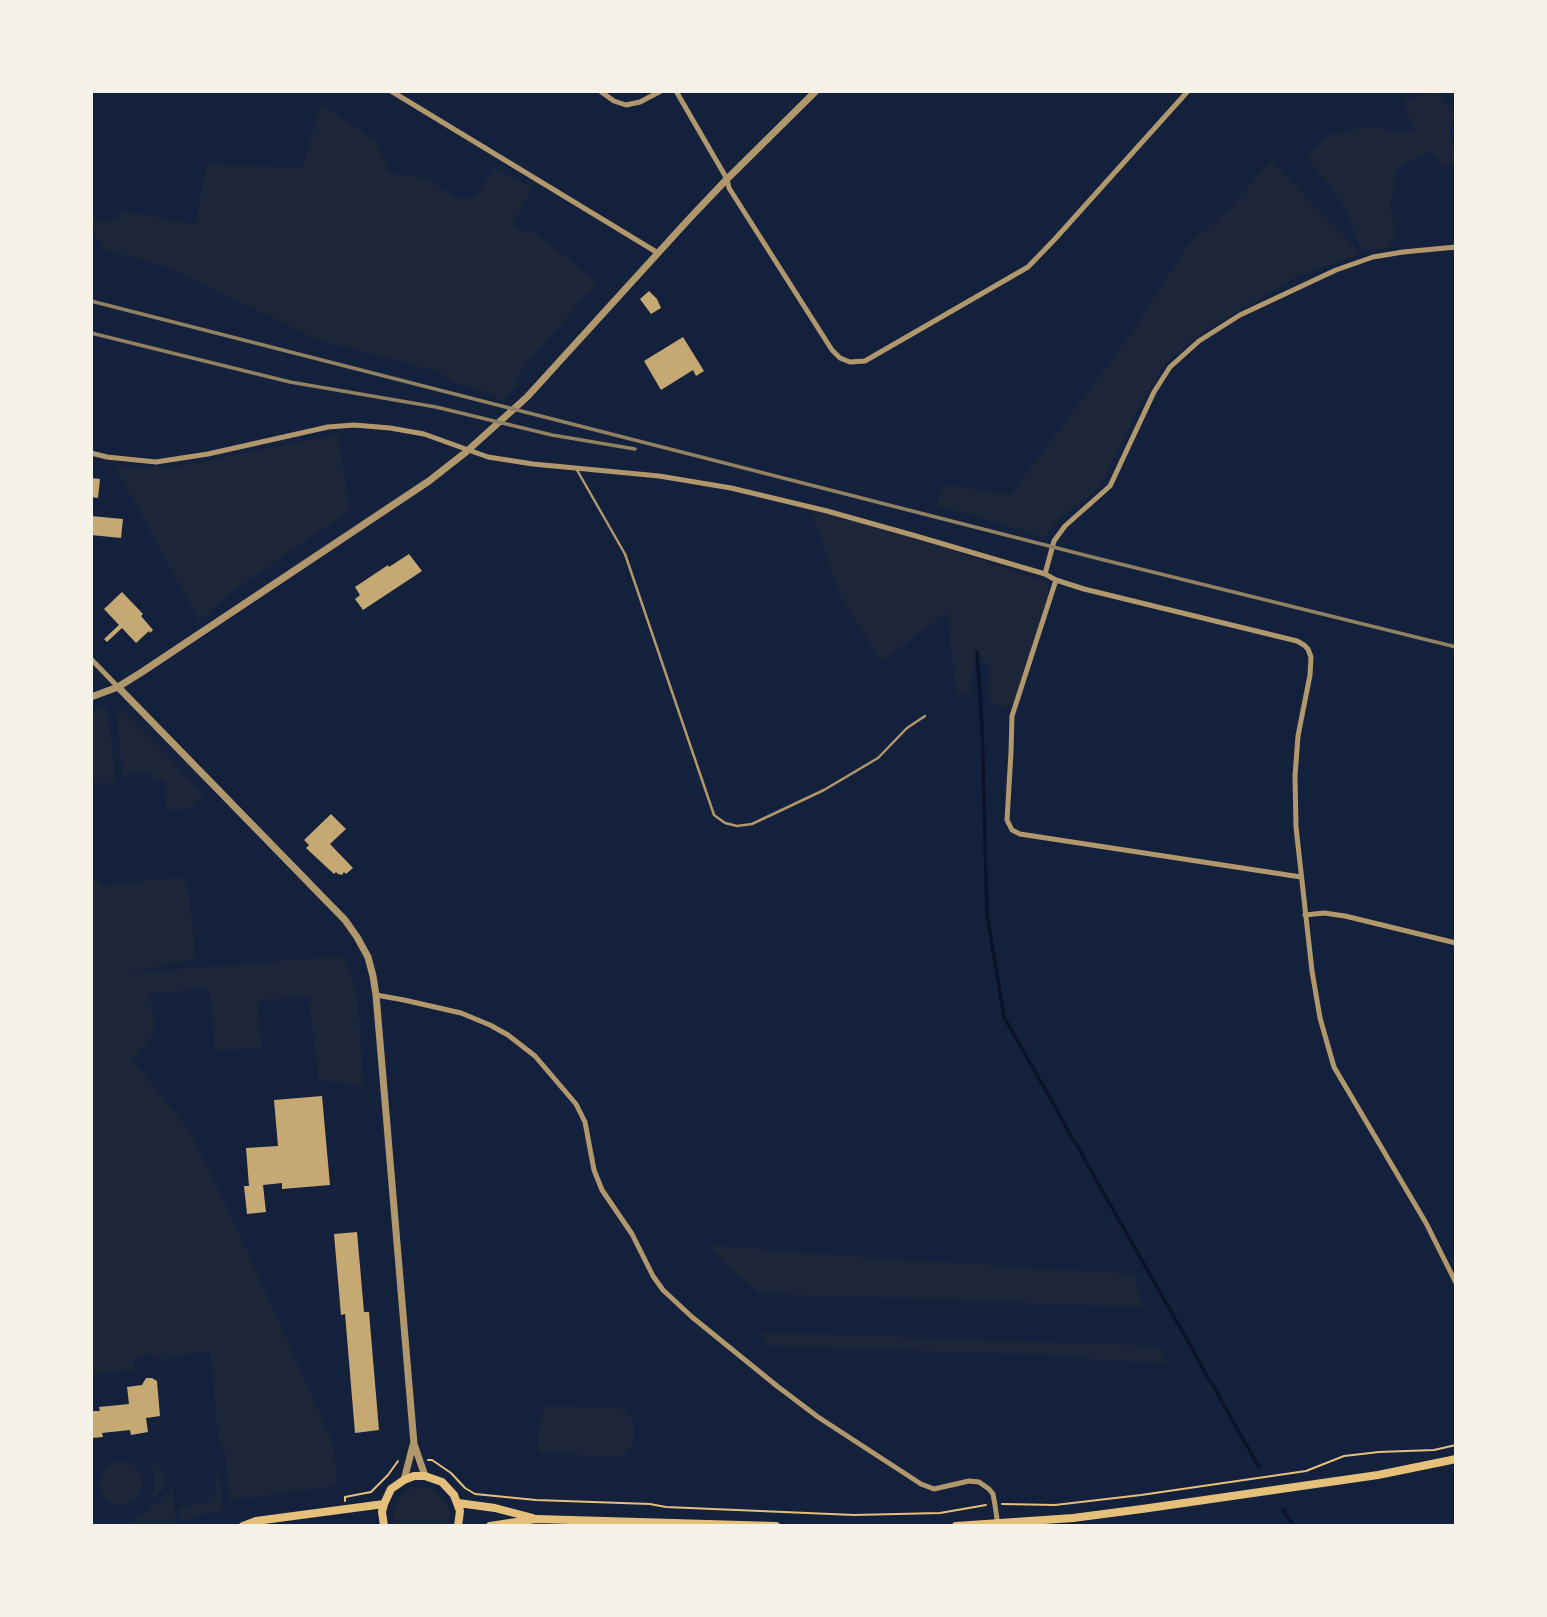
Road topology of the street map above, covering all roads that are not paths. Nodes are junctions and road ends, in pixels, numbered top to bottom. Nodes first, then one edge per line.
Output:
1 (391, 91) edge
2 (600, 91) edge
3 (661, 91) edge
4 (676, 91) edge
5 (816, 91) edge
6 (1188, 91) edge
7 (727, 179) junction
8 (1456, 247) edge
9 (658, 253) junction
10 (91, 453) edge
11 (576, 468) junction
12 (1045, 574) junction
13 (1056, 580) junction
14 (91, 659) edge
15 (118, 687) junction
16 (91, 697) edge
17 (925, 716) dead end
18 (1301, 877) junction
19 (1306, 915) junction
20 (1456, 943) edge
21 (376, 995) junction
22 (1456, 1283) edge
23 (414, 1444) junction
24 (1456, 1459) edge
25 (425, 1476) junction
26 (404, 1479) junction
27 (458, 1503) junction
28 (384, 1504) junction
29 (536, 1519) junction
30 (998, 1525) edge
31 (243, 1526) edge
32 (384, 1526) edge
33 (458, 1526) edge
34 (490, 1526) edge
35 (776, 1526) edge
36 (956, 1526) edge

1 - 9 street
2 - 3 street
4 - 7 street
5 - 7 street
6 - 7 street
7 - 9 street
8 - 12 street
9 - 15 street
10 - 11 street
11 - 12 street
11 - 17 lane
12 - 13 street
13 - 18 street
13 - 18 street
14 - 15 street
15 - 16 street
15 - 21 street
18 - 19 street
19 - 20 street
19 - 22 street
21 - 23 street
21 - 30 street
23 - 25 street
23 - 26 street
24 - 30 main road
25 - 26 main road
25 - 27 main road
26 - 28 main road
27 - 29 main road
27 - 33 main road
28 - 31 main road
28 - 32 main road
29 - 34 main road
29 - 35 main road
30 - 36 main road

